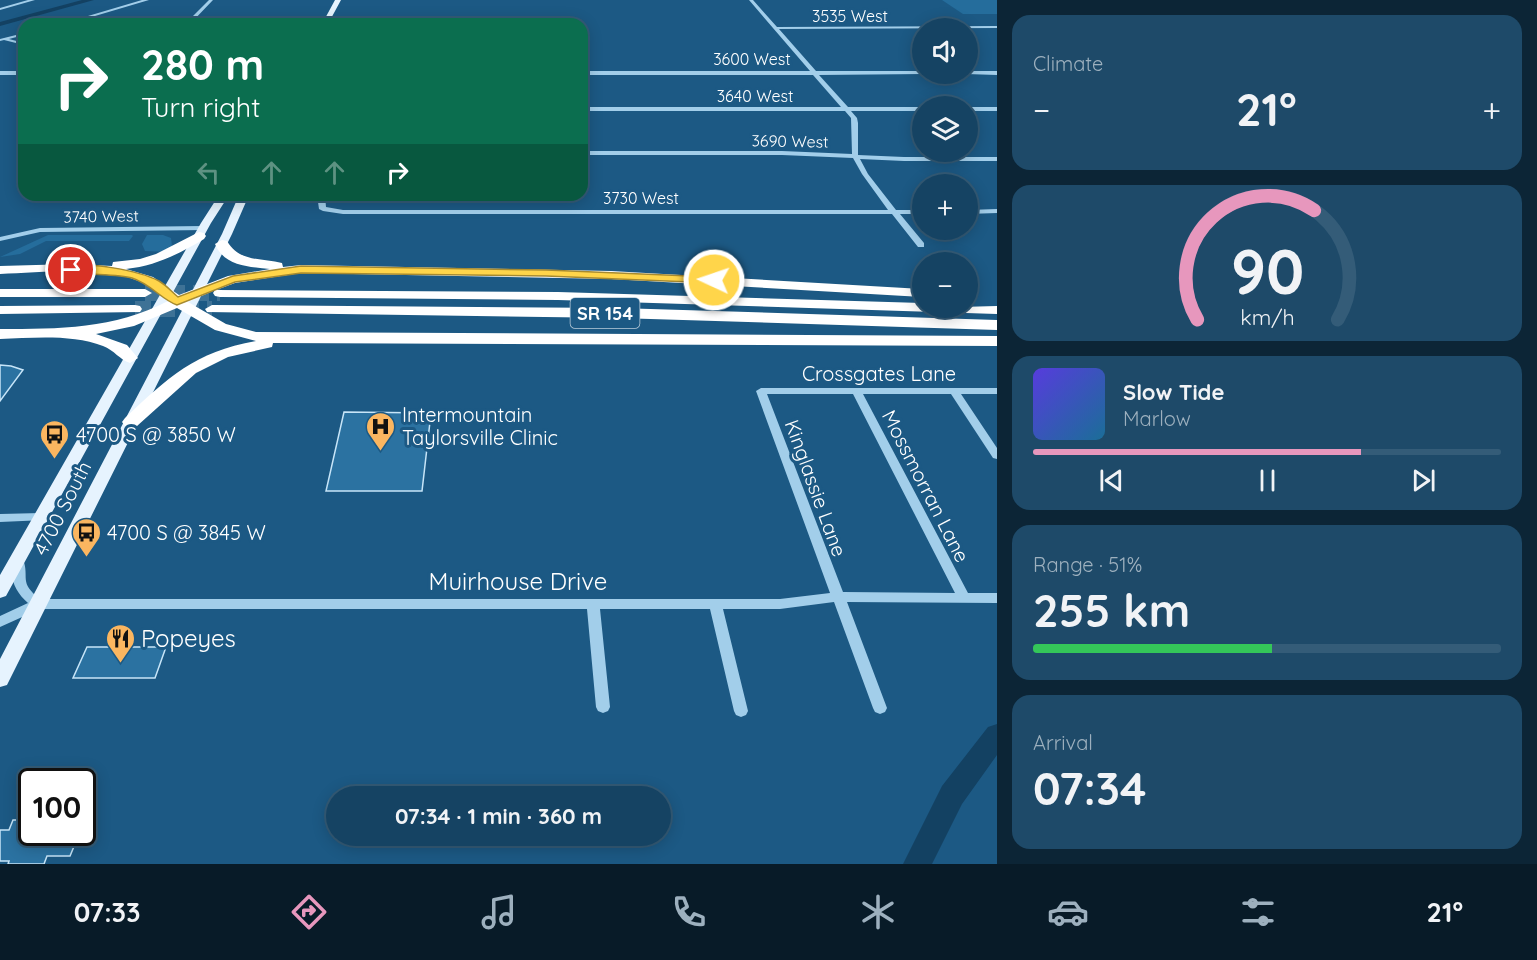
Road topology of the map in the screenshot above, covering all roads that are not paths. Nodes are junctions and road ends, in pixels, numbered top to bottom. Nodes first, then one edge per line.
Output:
1 (33, 0) edge
2 (147, 0) edge
3 (211, 0) edge
4 (338, 0) edge
5 (751, 0) edge
6 (0, 9) edge
7 (93, 15) junction
8 (105, 17) dead end
9 (83, 18) edge
10 (193, 18) edge
11 (329, 18) edge
12 (997, 27) edge
13 (775, 28) junction
14 (18, 36) edge
15 (2, 40) edge
16 (18, 43) edge
17 (0, 73) edge
18 (18, 73) edge
19 (588, 73) edge
20 (814, 73) junction
21 (912, 73) edge
22 (978, 73) edge
23 (997, 73) edge
24 (588, 109) edge
25 (912, 109) edge
26 (978, 109) edge
27 (997, 109) edge
28 (846, 110) junction
29 (588, 153) edge
30 (855, 156) junction
31 (997, 159) edge
32 (220, 201) edge
33 (241, 201) edge
34 (321, 201) edge
35 (894, 212) junction
36 (912, 212) edge
37 (978, 212) edge
38 (997, 212) edge
39 (201, 232) junction
40 (0, 239) edge
41 (222, 244) junction
42 (921, 245) dead end
43 (314, 269) junction
44 (0, 270) edge
45 (53, 270) junction
46 (198, 291) junction
47 (912, 292) edge
48 (0, 293) edge
49 (145, 293) tunnel mouth
50 (220, 294) tunnel mouth
51 (978, 297) edge
52 (997, 298) edge
53 (177, 301) junction
54 (912, 307) edge
55 (135, 309) tunnel mouth
56 (212, 309) tunnel mouth
57 (978, 309) edge
58 (0, 310) edge
59 (997, 310) edge
60 (156, 313) junction
61 (997, 325) edge
62 (0, 334) edge
63 (54, 334) junction
64 (316, 339) junction
65 (997, 341) edge
66 (130, 358) junction
67 (761, 391) joint
68 (856, 391) junction
69 (954, 391) junction
70 (997, 391) edge
71 (131, 422) junction
72 (997, 456) edge
73 (41, 517) junction
74 (0, 518) edge
75 (21, 553) junction
76 (0, 591) edge
77 (837, 597) junction
78 (964, 598) junction
79 (997, 598) edge
80 (593, 603) junction
81 (715, 603) junction
82 (38, 604) junction
83 (0, 622) edge
84 (0, 680) edge
85 (603, 707) dead end
86 (880, 708) dead end
87 (741, 711) dead end

1 - 6 street
2 - 7 street
3 - 10 street
4 - 11 main road
5 - 13 street
7 - 8 street
7 - 9 street
12 - 13 street, 3535 West
13 - 20 street
14 - 15 street
15 - 16 street
17 - 18 street
19 - 20 street, 3600 West
20 - 21 street, 3600 West
20 - 28 street
22 - 23 street
24 - 28 street, 3640 West
25 - 28 street, 3640 West
26 - 27 street
28 - 30 street
29 - 30 street, 3690 West
30 - 31 street, 3690 West
30 - 35 street
32 - 39 main road, 4700 South
33 - 41 main road
34 - 35 street, 3730 West
35 - 36 street, 3730 West
35 - 42 street
37 - 38 street
39 - 40 street, 3740 West
39 - 45 highway
39 - 53 main road, 4700 South
41 - 43 highway
41 - 46 main road
43 - 46 highway
43 - 47 highway
44 - 45 highway
45 - 53 highway
46 - 53 highway
48 - 49 highway
50 - 54 highway, SR 154
51 - 52 highway
53 - 60 highway
53 - 64 highway
53 - 71 main road, 4700 South
55 - 58 highway
56 - 61 highway, SR 154
57 - 59 highway
60 - 63 highway
60 - 66 main road, 4700 South
62 - 63 highway
63 - 66 highway
64 - 65 highway
64 - 71 highway
66 - 73 main road, 4700 South
67 - 68 street, Crossgates Lane
67 - 77 street, Kinglassie Lane
68 - 69 street, Crossgates Lane
68 - 78 street, Mossmorran Lane
69 - 70 street, Crossgates Lane
69 - 72 street
71 - 82 main road, 4700 South
73 - 74 street
73 - 75 main road, 4700 South
75 - 76 main road, 4700 South
75 - 82 street
77 - 78 street, Muirhouse Drive
77 - 81 street, Muirhouse Drive
77 - 86 street, Kinglassie Lane
78 - 79 street, Muirhouse Drive
80 - 81 street, Muirhouse Drive
80 - 82 street, Muirhouse Drive
80 - 85 street
81 - 87 street
82 - 83 street, Muirhouse Drive
82 - 84 main road, 4700 South

